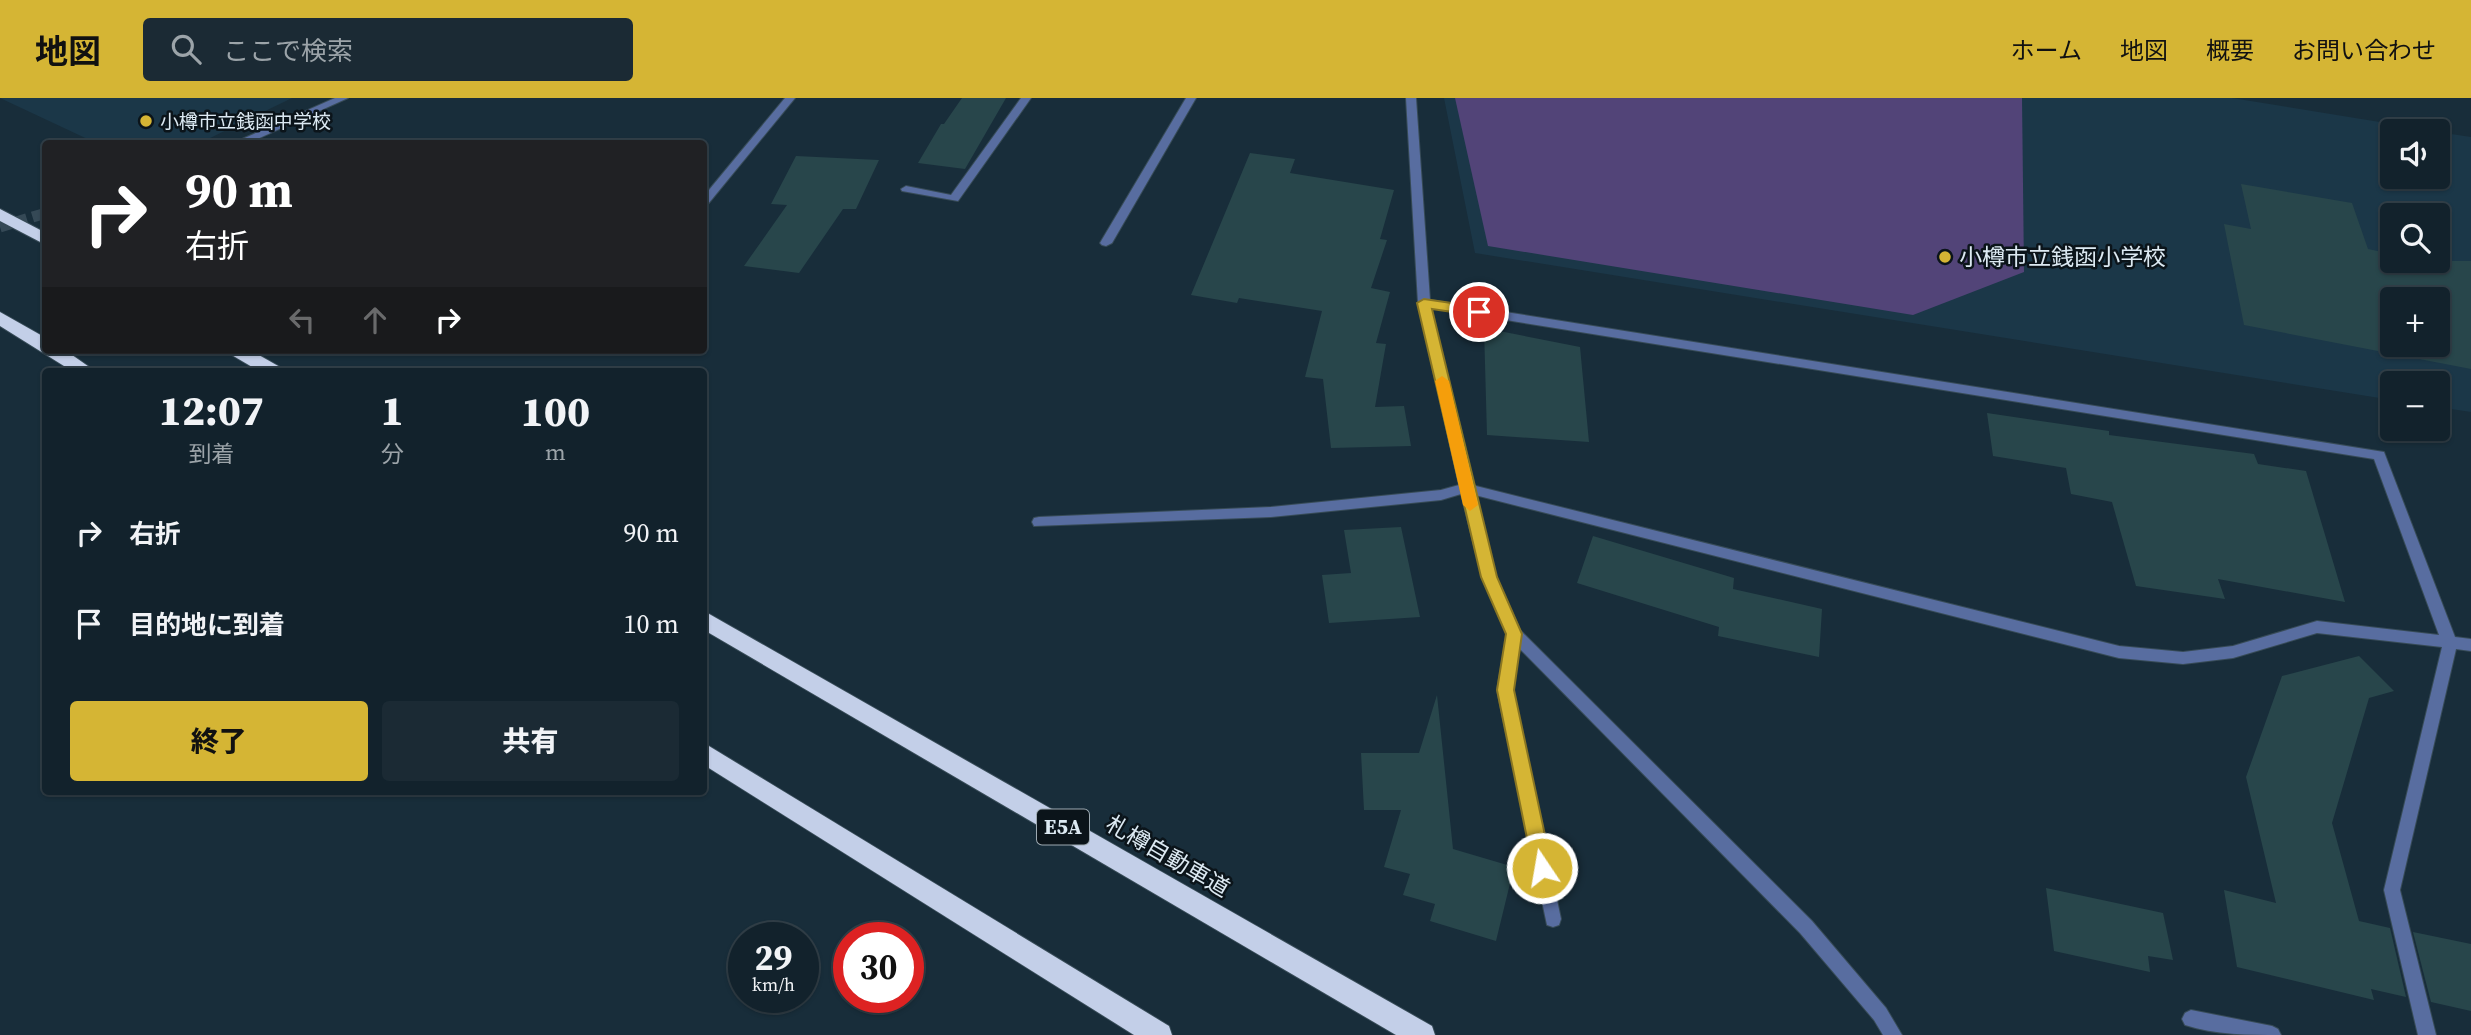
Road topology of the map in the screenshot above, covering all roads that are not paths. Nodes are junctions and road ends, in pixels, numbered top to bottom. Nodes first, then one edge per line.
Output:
1 (343, 98) edge
2 (790, 98) edge
3 (1026, 98) edge
4 (1192, 98) edge
5 (1411, 98) edge
6 (245, 140) edge
7 (906, 189) dead end
8 (707, 198) edge
9 (0, 214) edge
10 (42, 238) edge
11 (1107, 243) dead end
12 (1424, 303) junction
13 (0, 318) edge
14 (42, 344) edge
15 (58, 354) edge
16 (243, 354) edge
17 (81, 368) edge
18 (268, 368) edge
19 (1466, 488) junction
20 (1039, 522) dead end
21 (707, 622) edge
22 (1514, 634) junction
23 (2450, 644) junction
24 (2471, 645) edge
25 (707, 755) edge
26 (1553, 919) dead end
27 (2191, 1019) dead end
28 (1159, 1035) edge
29 (1422, 1035) edge
30 (1893, 1035) edge
31 (2272, 1035) edge
32 (2427, 1035) edge

1 - 6 street
2 - 8 street
3 - 7 street
4 - 11 street
5 - 12 street
9 - 10 highway
12 - 19 street
12 - 23 street
13 - 14 highway
15 - 17 highway
16 - 18 highway
19 - 20 street
19 - 22 street
19 - 23 street
21 - 29 highway, 札樽自動車道 / E5A
22 - 26 street
22 - 30 street
23 - 24 street
23 - 32 street
25 - 28 highway
27 - 31 street

